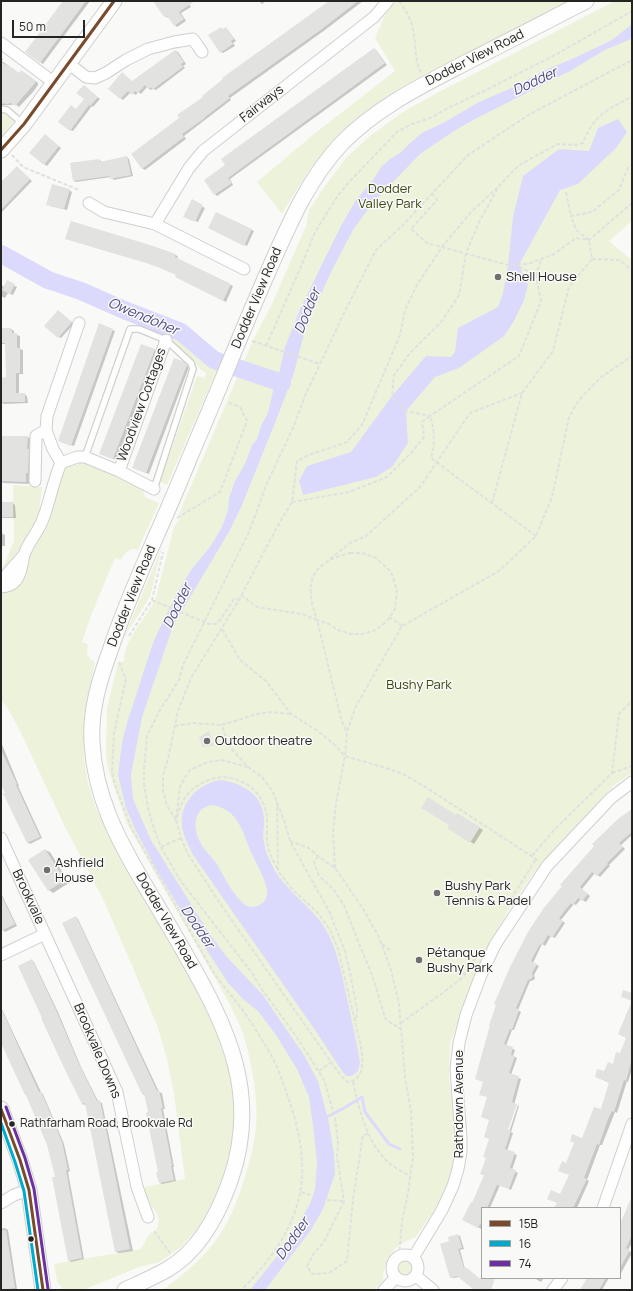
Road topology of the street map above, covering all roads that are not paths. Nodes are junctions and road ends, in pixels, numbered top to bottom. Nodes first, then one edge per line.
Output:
1 (114, 1) edge
2 (388, 1) edge
3 (586, 1) edge
4 (1, 43) edge
5 (202, 52) dead end
6 (73, 59) junction
7 (49, 79) dead end
8 (1, 108) edge
9 (24, 124) junction
10 (5, 152) edge
11 (89, 203) dead end
12 (155, 224) junction
13 (244, 269) dead end
14 (79, 323) dead end
15 (166, 340) junction
16 (46, 430) junction
17 (85, 457) junction
18 (61, 463) junction
19 (119, 471) junction
20 (35, 481) dead end
21 (154, 490) joint
22 (24, 554) junction
23 (1, 581) edge
24 (1, 587) edge
25 (632, 782) edge
26 (1, 838) edge
27 (45, 934) junction
28 (1, 955) edge
29 (1, 1109) edge
30 (632, 1124) edge
31 (28, 1190) junction
32 (1, 1203) edge
33 (603, 1207) edge
34 (148, 1217) dead end
35 (413, 1258) junction
36 (416, 1276) junction
37 (396, 1277) junction
38 (561, 1279) edge
39 (43, 1290) edge
40 (125, 1290) edge
41 (384, 1290) edge
42 (432, 1290) edge
43 (554, 1290) edge

1 - 6 main road
2 - 12 street, Fairways
3 - 40 main road, Dodder View Road
4 - 7 street
5 - 6 street
6 - 9 main road
8 - 9 lane
9 - 10 main road
11 - 12 street
12 - 13 street
14 - 16 street
15 - 17 lane
15 - 19 street, Woodview Cottages
15 - 21 lane
16 - 18 street
16 - 20 street
17 - 18 street
17 - 19 street
18 - 22 street
19 - 21 street
22 - 23 street
22 - 24 street
25 - 35 street, Rathdown Avenue
26 - 27 street, Brookvale
27 - 28 street, Brookvale
27 - 34 street, Brookvale Downs
29 - 31 main road
30 - 33 street
31 - 32 street
31 - 39 main road
35 - 36 street
35 - 37 street
36 - 37 street
36 - 42 street
37 - 41 street
38 - 43 street

